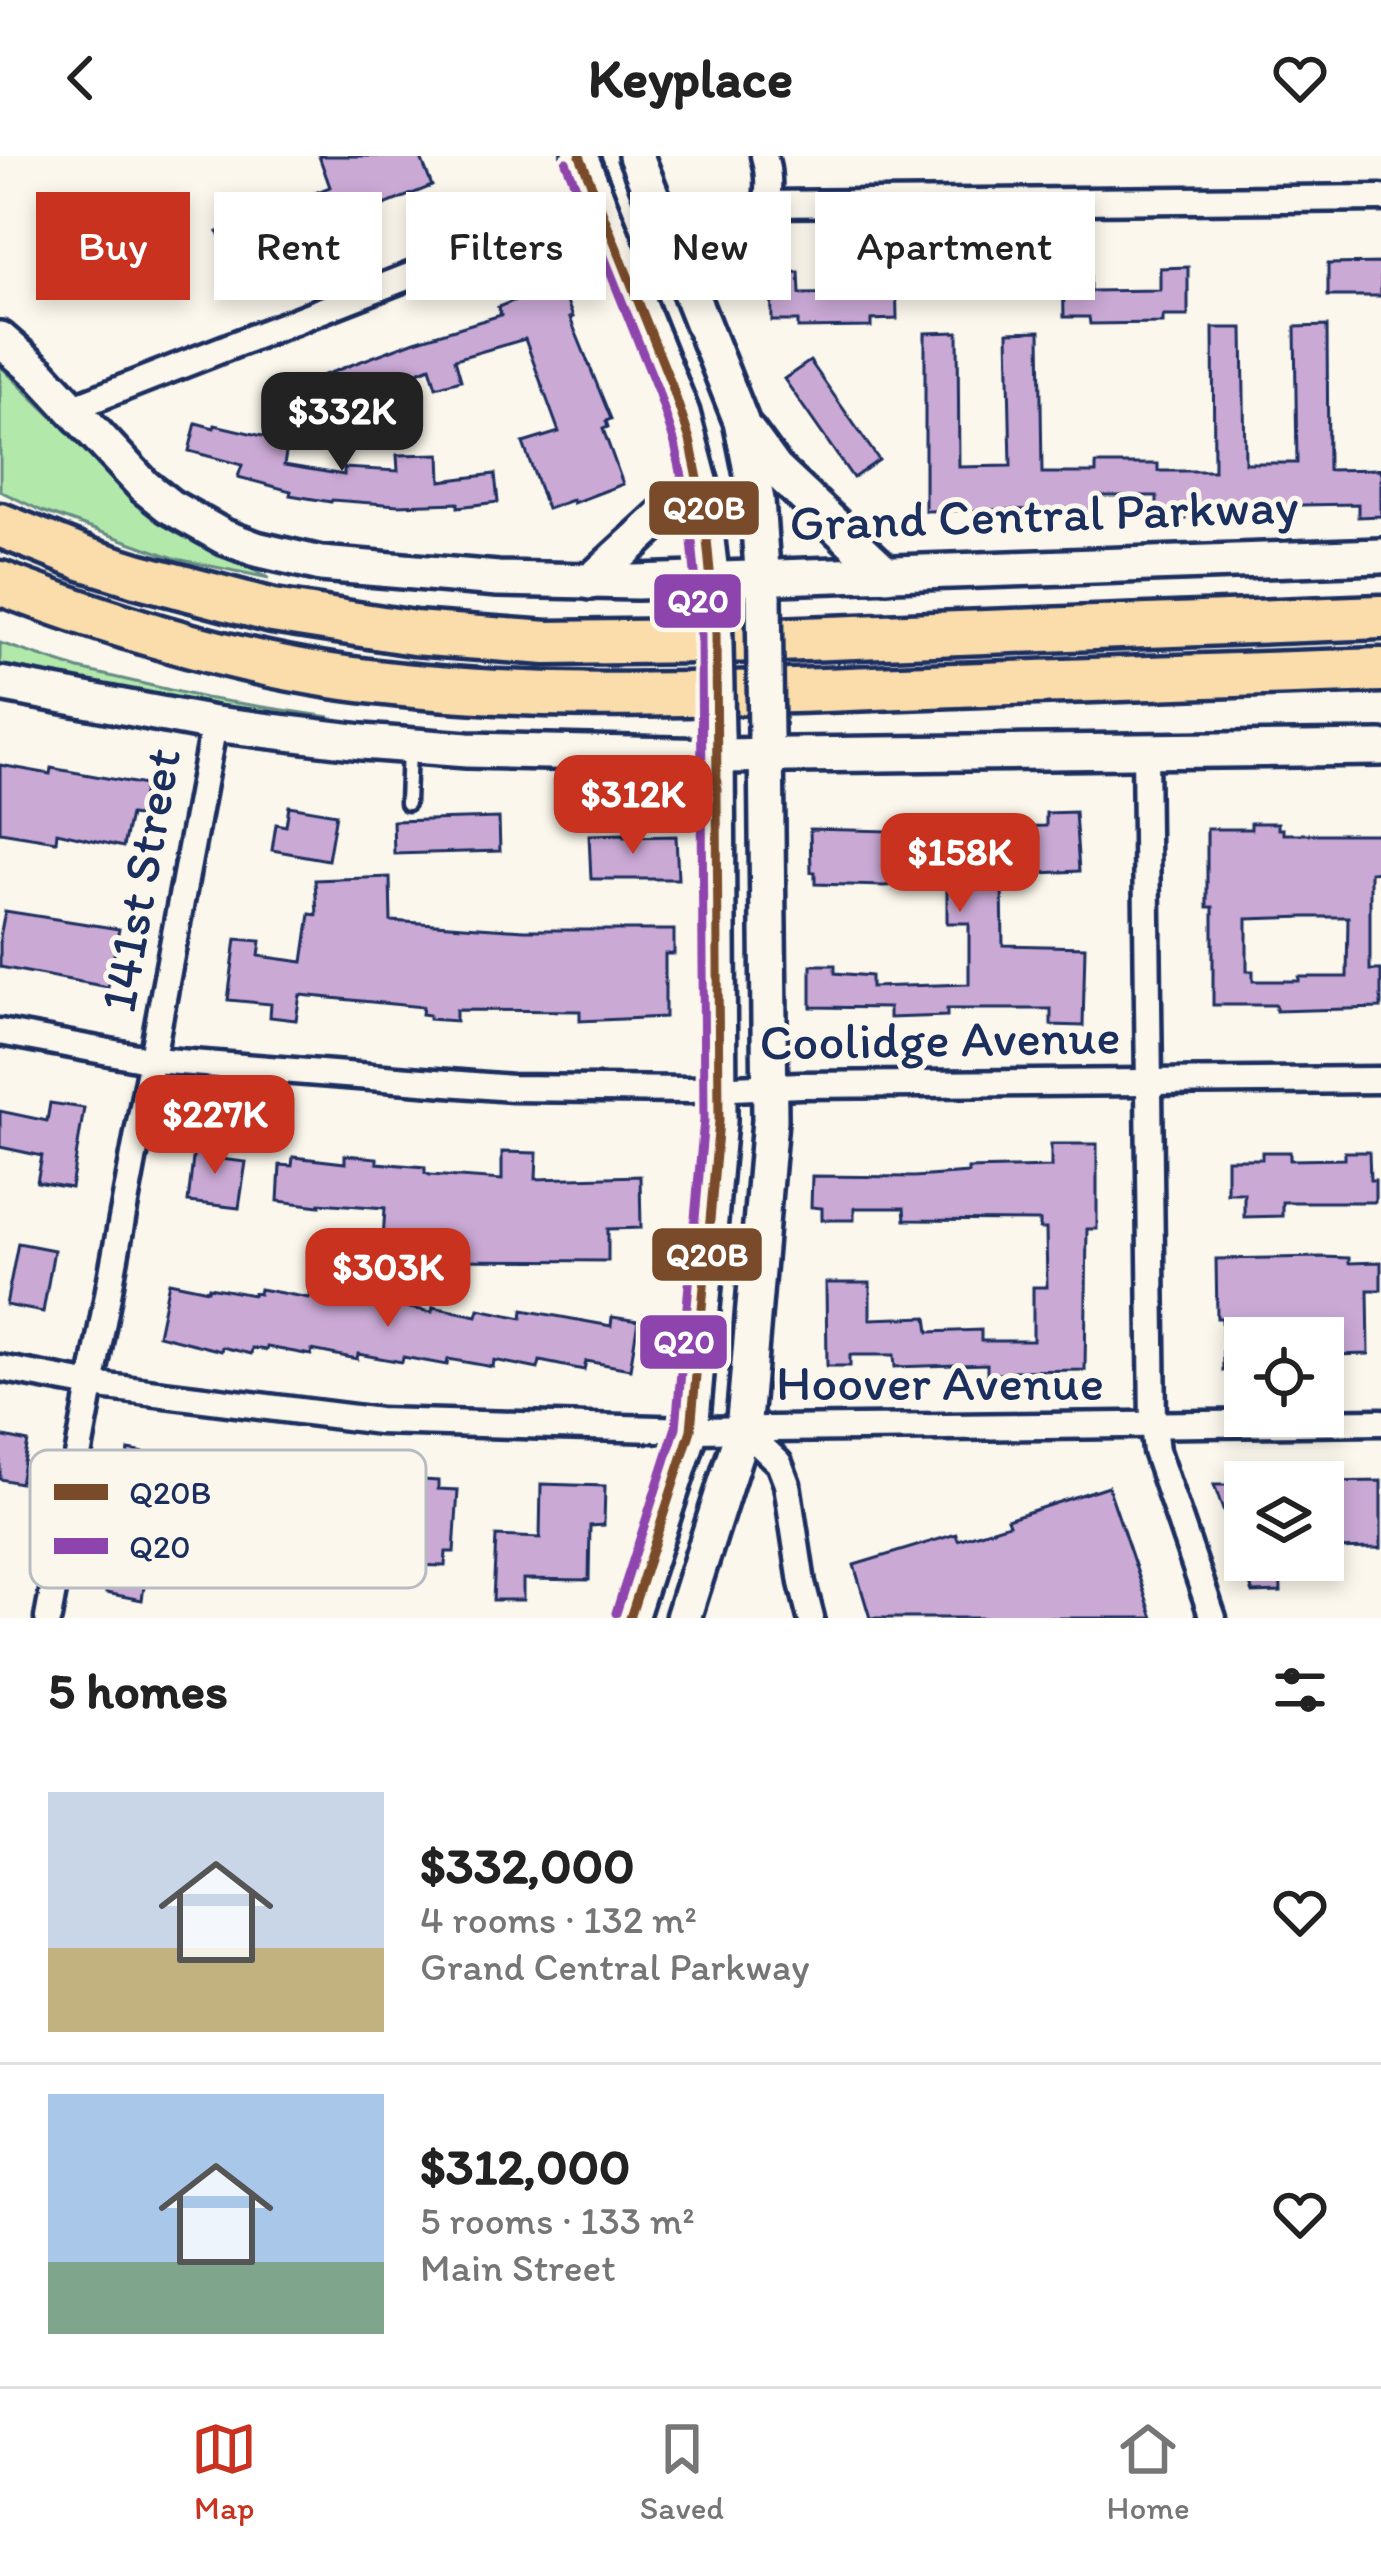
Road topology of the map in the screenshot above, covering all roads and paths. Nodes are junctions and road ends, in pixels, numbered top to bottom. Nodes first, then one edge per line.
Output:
1 (580, 156) edge
2 (636, 156) edge
3 (764, 156) edge
4 (595, 192) edge
5 (651, 192) edge
6 (769, 192) edge
7 (1381, 198) edge
8 (791, 204) edge
9 (606, 220) edge
10 (406, 278) edge
11 (694, 300) edge
12 (0, 339) edge
13 (73, 408) junction
14 (741, 421) junction
15 (700, 481) junction
16 (0, 525) edge
17 (1381, 556) edge
18 (887, 574) junction
19 (590, 582) junction
20 (0, 584) edge
21 (763, 589) junction
22 (713, 590) junction
23 (1381, 616) edge
24 (1381, 670) edge
25 (0, 684) edge
26 (214, 724) junction
27 (767, 745) junction
28 (409, 746) junction
29 (717, 746) junction
30 (1381, 748) edge
31 (1145, 751) junction
32 (407, 803) dead end
33 (0, 1032) edge
34 (153, 1060) junction
35 (1381, 1079) edge
36 (1150, 1081) junction
37 (770, 1086) junction
38 (720, 1088) junction
39 (0, 1367) edge
40 (92, 1385) junction
41 (1381, 1422) edge
42 (1153, 1425) junction
43 (743, 1429) junction
44 (691, 1430) junction
45 (80, 1450) edge
46 (54, 1588) edge
47 (48, 1618) edge
48 (630, 1618) edge
49 (683, 1618) edge
50 (811, 1618) edge
51 (1213, 1618) edge

1 - 4 main road
2 - 5 main road
3 - 6 street
7 - 8 street
9 - 15 main road
10 - 13 street
11 - 14 main road
12 - 13 main road, Grand Central Parkway
13 - 19 main road, Grand Central Parkway
14 - 18 main road
14 - 21 main road
15 - 19 main road
15 - 22 main road
16 - 23 highway
17 - 18 main road, Grand Central Parkway
18 - 21 main road, Grand Central Parkway
19 - 22 main road, Grand Central Parkway
20 - 24 highway
21 - 22 main road, Grand Central Parkway
21 - 27 main road, bridge
22 - 29 main road, bridge
25 - 26 main road
26 - 28 main road
26 - 34 street, 141st Street
27 - 29 main road
27 - 31 main road
27 - 37 main road
28 - 29 main road
28 - 32 lane
29 - 38 main road
30 - 31 main road
31 - 36 street
33 - 34 street, Coolidge Avenue
34 - 38 street, Coolidge Avenue
34 - 40 street, 141st Street
35 - 36 street, Coolidge Avenue
36 - 37 street, Coolidge Avenue
36 - 42 street
37 - 38 street, Coolidge Avenue
37 - 43 main road
38 - 44 main road
39 - 40 street, Hoover Avenue
40 - 44 street, Hoover Avenue
40 - 45 street, 141st Street
41 - 42 street, Hoover Avenue
42 - 43 street, Hoover Avenue
42 - 51 street
43 - 44 street, Hoover Avenue
43 - 49 main road
43 - 50 street
44 - 48 main road
46 - 47 street, 141st Street

